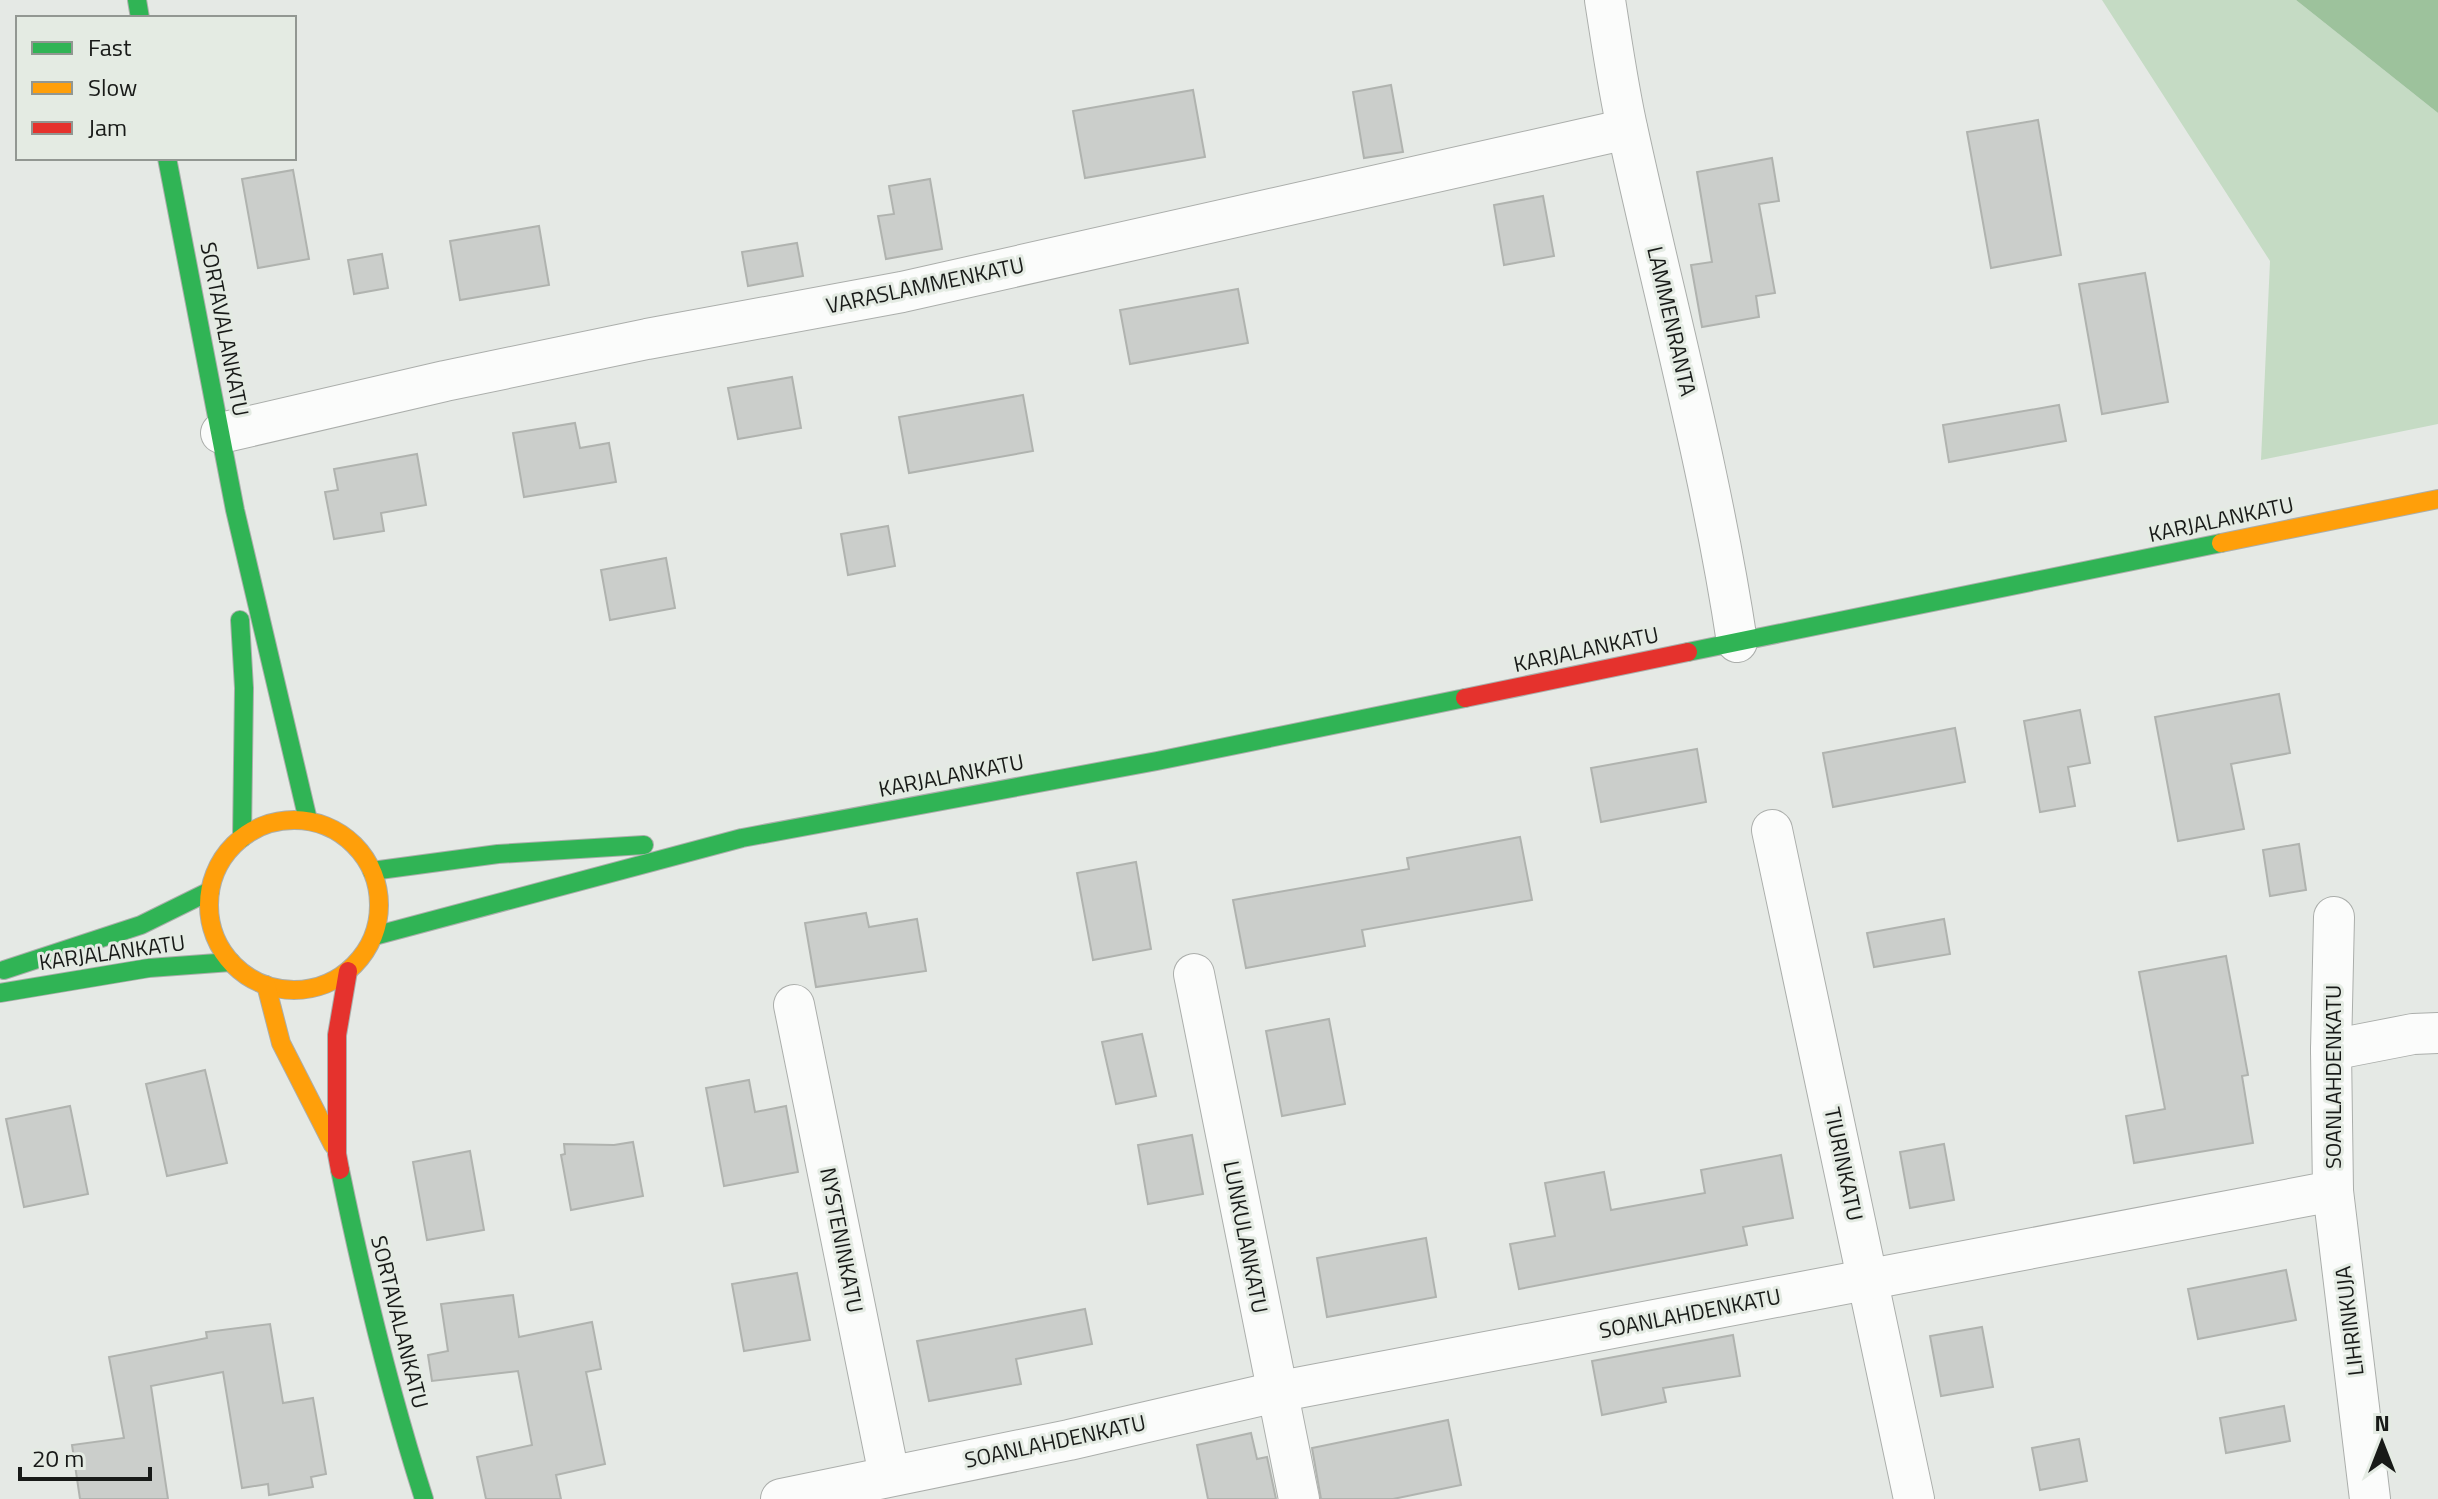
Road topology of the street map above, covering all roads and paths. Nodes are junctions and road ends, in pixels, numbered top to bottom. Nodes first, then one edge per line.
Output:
1 (1605, 0) edge
2 (1627, 129) junction
3 (167, 160) edge
4 (221, 433) junction
5 (2438, 499) edge
6 (235, 510) junction
7 (1737, 642) junction
8 (308, 820) junction
9 (1772, 830) dead end
10 (242, 838) junction
11 (742, 838) junction
12 (372, 871) junction
13 (210, 891) junction
14 (2334, 917) dead end
15 (374, 936) junction
16 (231, 962) junction
17 (348, 971) junction
18 (0, 972) edge
19 (1194, 974) dead end
20 (266, 985) junction
21 (0, 993) edge
22 (794, 1005) dead end
23 (2438, 1033) edge
24 (2331, 1050) junction
25 (337, 1154) junction
26 (2333, 1191) junction
27 (1869, 1279) junction
28 (1276, 1392) junction
29 (889, 1475) junction
30 (424, 1499) edge
31 (781, 1499) edge
32 (1299, 1499) edge
33 (1914, 1499) edge
34 (2370, 1499) edge

1 - 2 street, LAMMENRANTA
2 - 4 street, VARASLAMMENKATU
2 - 7 street, LAMMENRANTA
3 - 4 main road, SORTAVALANKATU
4 - 6 main road, SORTAVALANKATU
5 - 7 main road, KARJALANKATU
6 - 8 main road, SORTAVALANKATU
6 - 10 main road, SORTAVALANKATU
7 - 11 main road, KARJALANKATU
8 - 10 main road
8 - 12 main road
9 - 27 street, TIURINKATU
10 - 13 main road
11 - 12 main road, KARJALANKATU
11 - 15 main road, KARJALANKATU
12 - 15 main road
13 - 16 main road
13 - 18 main road, KARJALANKATU
14 - 24 street, SOANLAHDENKATU
15 - 17 main road
16 - 20 main road
16 - 21 main road, KARJALANKATU
17 - 20 main road
17 - 25 main road, SORTAVALANKATU
19 - 28 street, LUNKULANKATU
20 - 25 main road, SORTAVALANKATU
22 - 29 street, NYSTENINKATU
23 - 24 street
24 - 26 street, SOANLAHDENKATU
25 - 30 main road, SORTAVALANKATU
26 - 27 street, SOANLAHDENKATU
26 - 34 street, LIHRINKUJA
27 - 28 street, SOANLAHDENKATU
27 - 33 street, TIURINKATU
28 - 29 street, SOANLAHDENKATU
28 - 32 street, LUNKULANKATU
29 - 31 street, SOANLAHDENKATU

